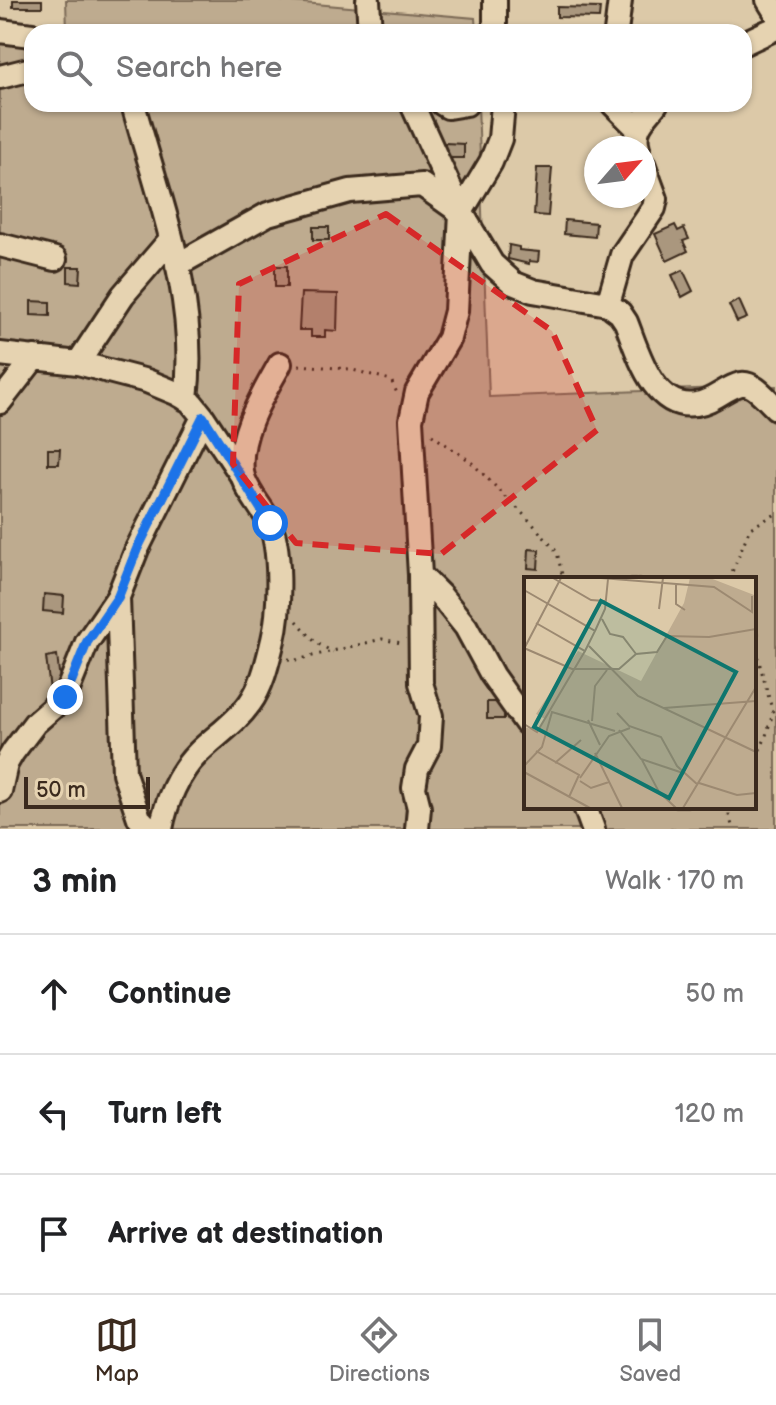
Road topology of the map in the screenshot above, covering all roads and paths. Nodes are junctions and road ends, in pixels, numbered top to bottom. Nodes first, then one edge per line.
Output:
1 (368, 0) edge
2 (495, 0) edge
3 (620, 0) edge
4 (768, 0) edge
5 (776, 13) edge
6 (370, 24) edge
7 (495, 24) edge
8 (617, 24) edge
9 (776, 28) edge
10 (0, 31) edge
11 (24, 34) edge
12 (752, 39) edge
13 (24, 71) edge
14 (0, 77) edge
15 (135, 112) edge
16 (416, 112) edge
17 (502, 112) edge
18 (619, 112) edge
19 (652, 112) edge
20 (636, 136) edge
21 (638, 136) edge
22 (654, 208) edge
23 (461, 212) junction
24 (171, 239) junction
25 (0, 245) edge
26 (55, 259) dead end
27 (177, 265) junction
28 (608, 304) junction
29 (0, 354) edge
30 (35, 357) junction
31 (78, 363) junction
32 (280, 364) joint
33 (186, 399) junction
34 (0, 402) edge
35 (776, 408) edge
36 (203, 417) junction
37 (411, 420) junction
38 (242, 476) junction
39 (776, 514) edge
40 (420, 575) junction
41 (563, 577) edge
42 (732, 577) edge
43 (118, 597) junction
44 (296, 618) dead end
45 (756, 628) edge
46 (333, 652) junction
47 (420, 652) junction
48 (269, 655) junction
49 (524, 720) edge
50 (756, 758) edge
51 (0, 791) edge
52 (586, 809) edge
53 (730, 809) edge
54 (149, 829) edge
55 (161, 829) edge
56 (417, 829) edge
57 (593, 829) edge
58 (733, 829) edge

1 - 6 street
2 - 7 street
3 - 8 street
4 - 5 street
9 - 12 street
10 - 11 street
13 - 14 street
15 - 24 street
16 - 23 street
17 - 23 street
18 - 20 street
19 - 21 street
22 - 28 street
23 - 27 street
23 - 28 street
23 - 37 street
24 - 27 street
24 - 31 street
25 - 26 street
27 - 33 street
28 - 35 street
29 - 30 street
30 - 31 street
30 - 34 street
31 - 33 street
32 - 37 path
32 - 38 street
33 - 36 street
36 - 38 street
36 - 43 street
37 - 40 street
37 - 41 path
38 - 48 street
39 - 42 path
40 - 47 street
40 - 49 street
43 - 51 street
43 - 54 street
44 - 46 path
45 - 50 path
46 - 47 path
46 - 48 path
47 - 56 street
48 - 55 street
52 - 57 street
53 - 58 path

